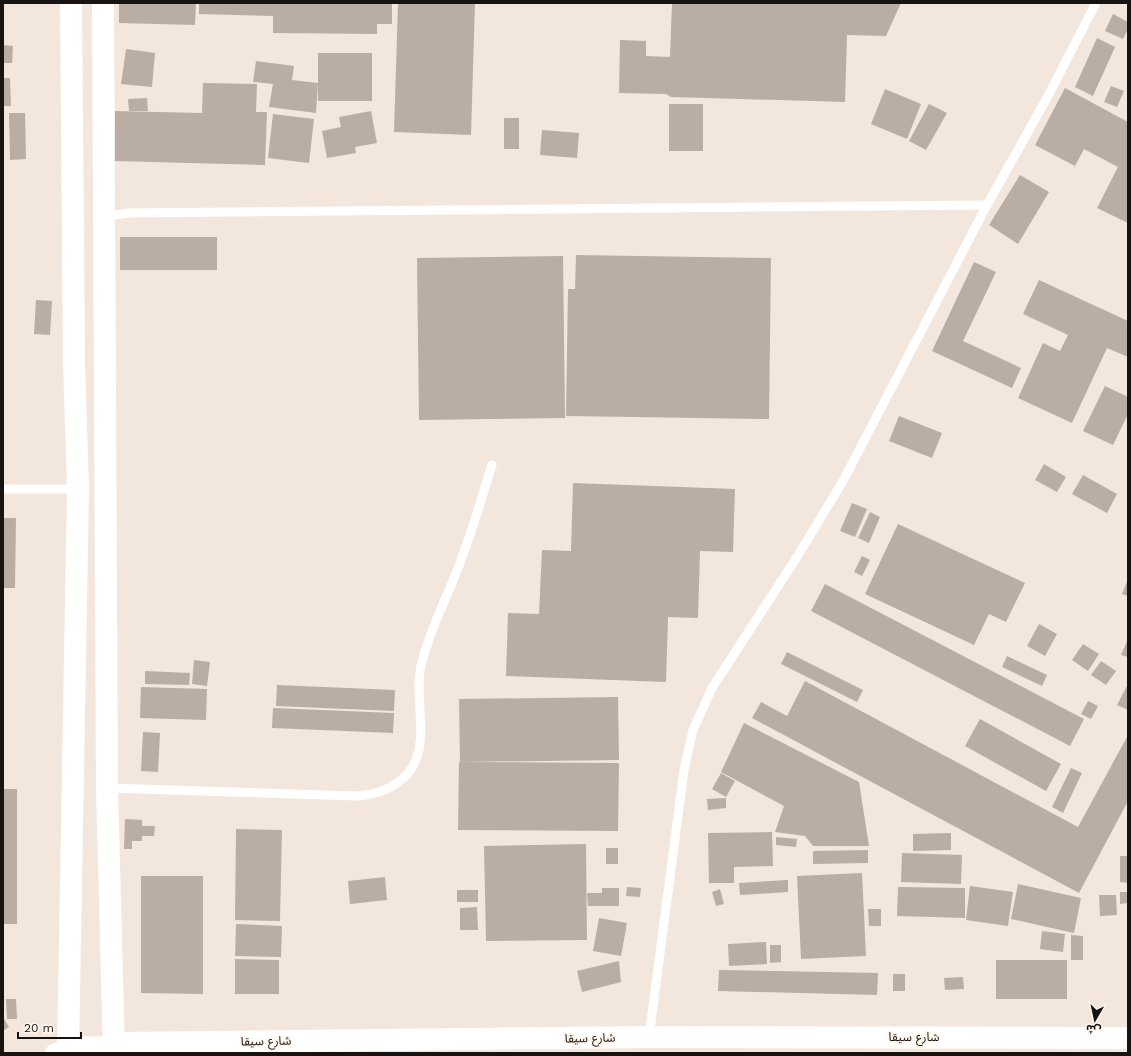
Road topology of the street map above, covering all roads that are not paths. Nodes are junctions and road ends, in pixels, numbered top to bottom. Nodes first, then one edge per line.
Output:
1 (71, 3) edge
2 (103, 3) edge
3 (1096, 3) edge
4 (987, 205) junction
5 (105, 216) junction
6 (492, 465) dead end
7 (3, 489) edge
8 (78, 489) junction
9 (107, 788) junction
10 (649, 1037) junction
11 (1128, 1038) edge
12 (113, 1050) edge
13 (63, 1051) edge

1 - 8 main road
2 - 5 main road
3 - 4 lane
4 - 5 lane
4 - 10 lane
5 - 9 main road
6 - 9 lane
7 - 8 lane
8 - 13 main road
9 - 12 main road
10 - 11 main road, شارع سيقا
10 - 12 main road, شارع سيقا
12 - 13 main road, شارع سيقا

